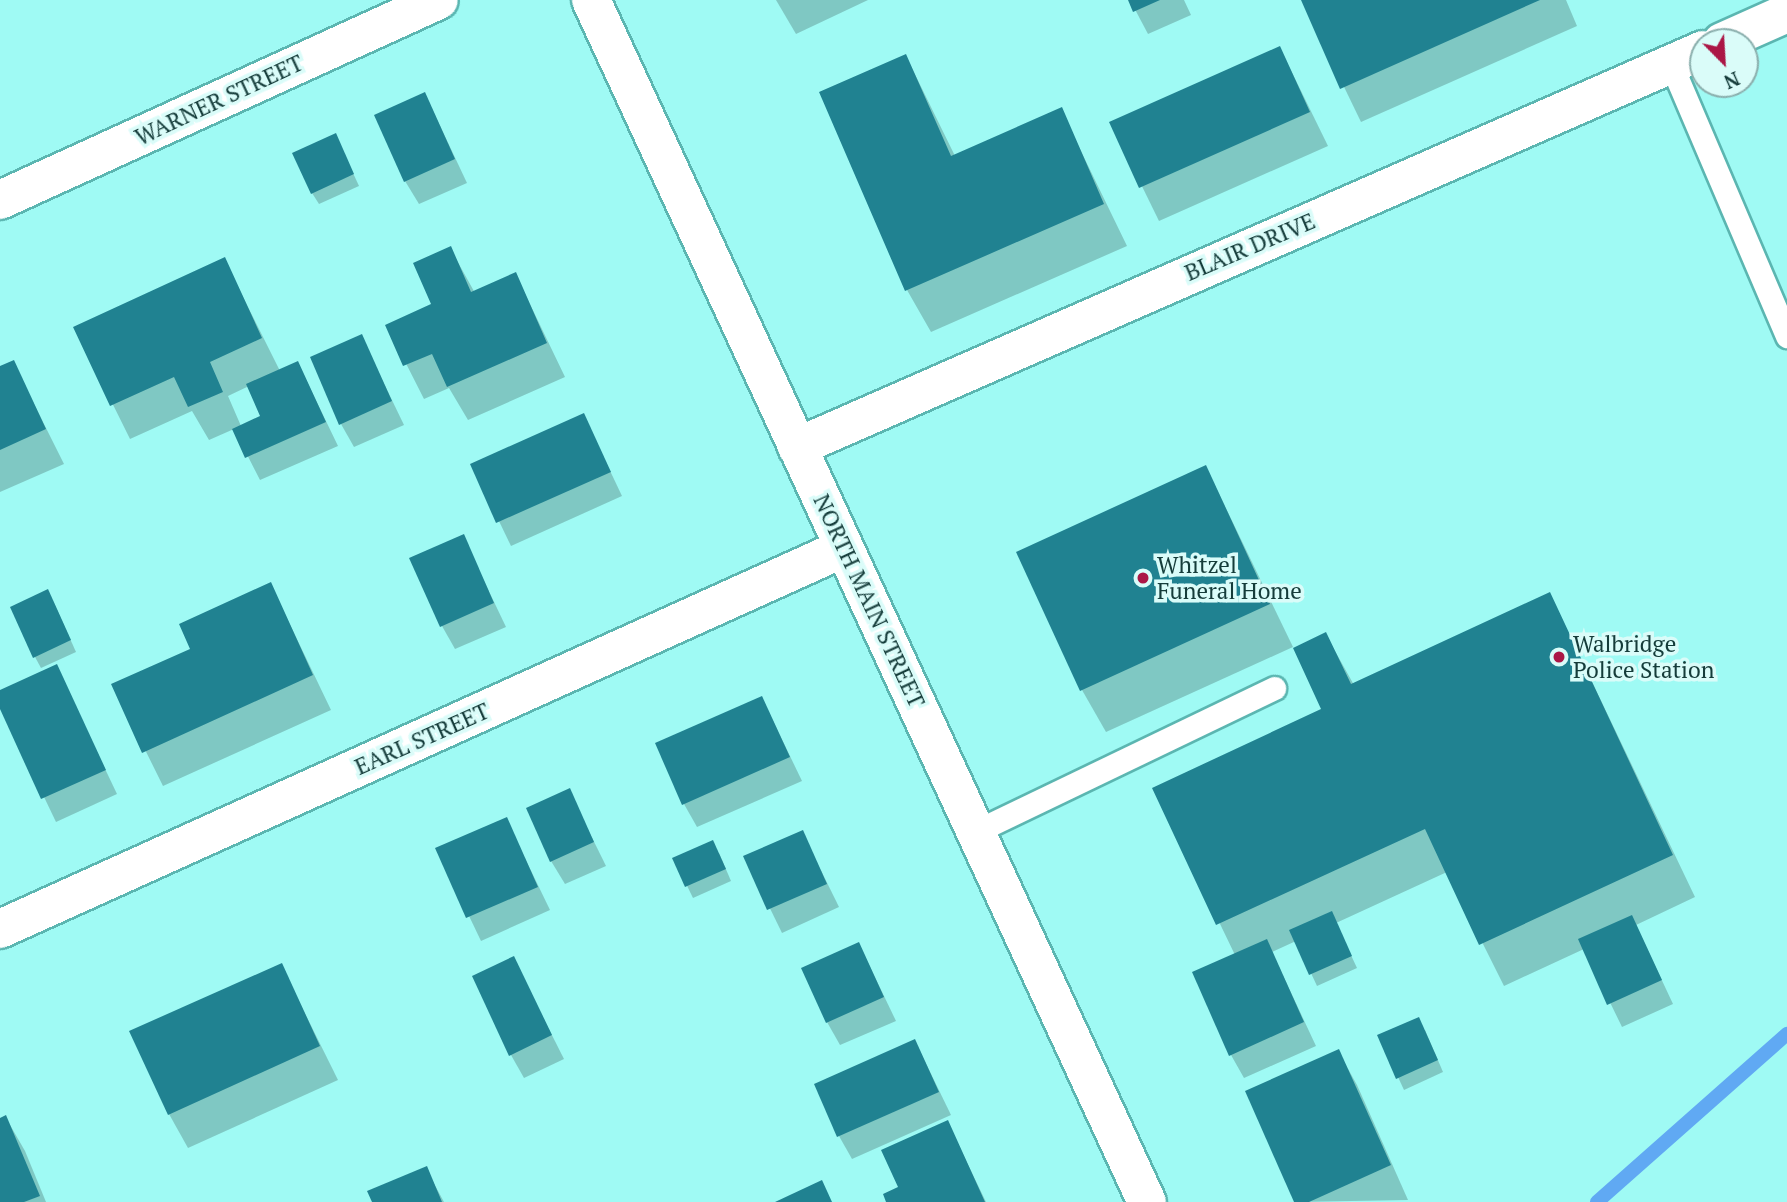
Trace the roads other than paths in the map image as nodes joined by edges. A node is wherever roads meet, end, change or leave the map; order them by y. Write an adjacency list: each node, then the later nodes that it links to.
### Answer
1 (439, 0): 6 (street, WARNER STREET)
2 (591, 0): 8 (street, NORTH MAIN STREET)
3 (1787, 13): 4 (street)
4 (1753, 28)
5 (1687, 57): 7 (lane); 8 (street, BLAIR DRIVE)
6 (0, 200)
7 (1787, 336)
8 (797, 447): 9 (street, NORTH MAIN STREET)
9 (844, 548): 11 (street, NORTH MAIN STREET); 12 (street, EARL STREET)
10 (1274, 688): 11 (lane)
11 (975, 832): 13 (street, NORTH MAIN STREET)
12 (0, 929)
13 (1147, 1202)

